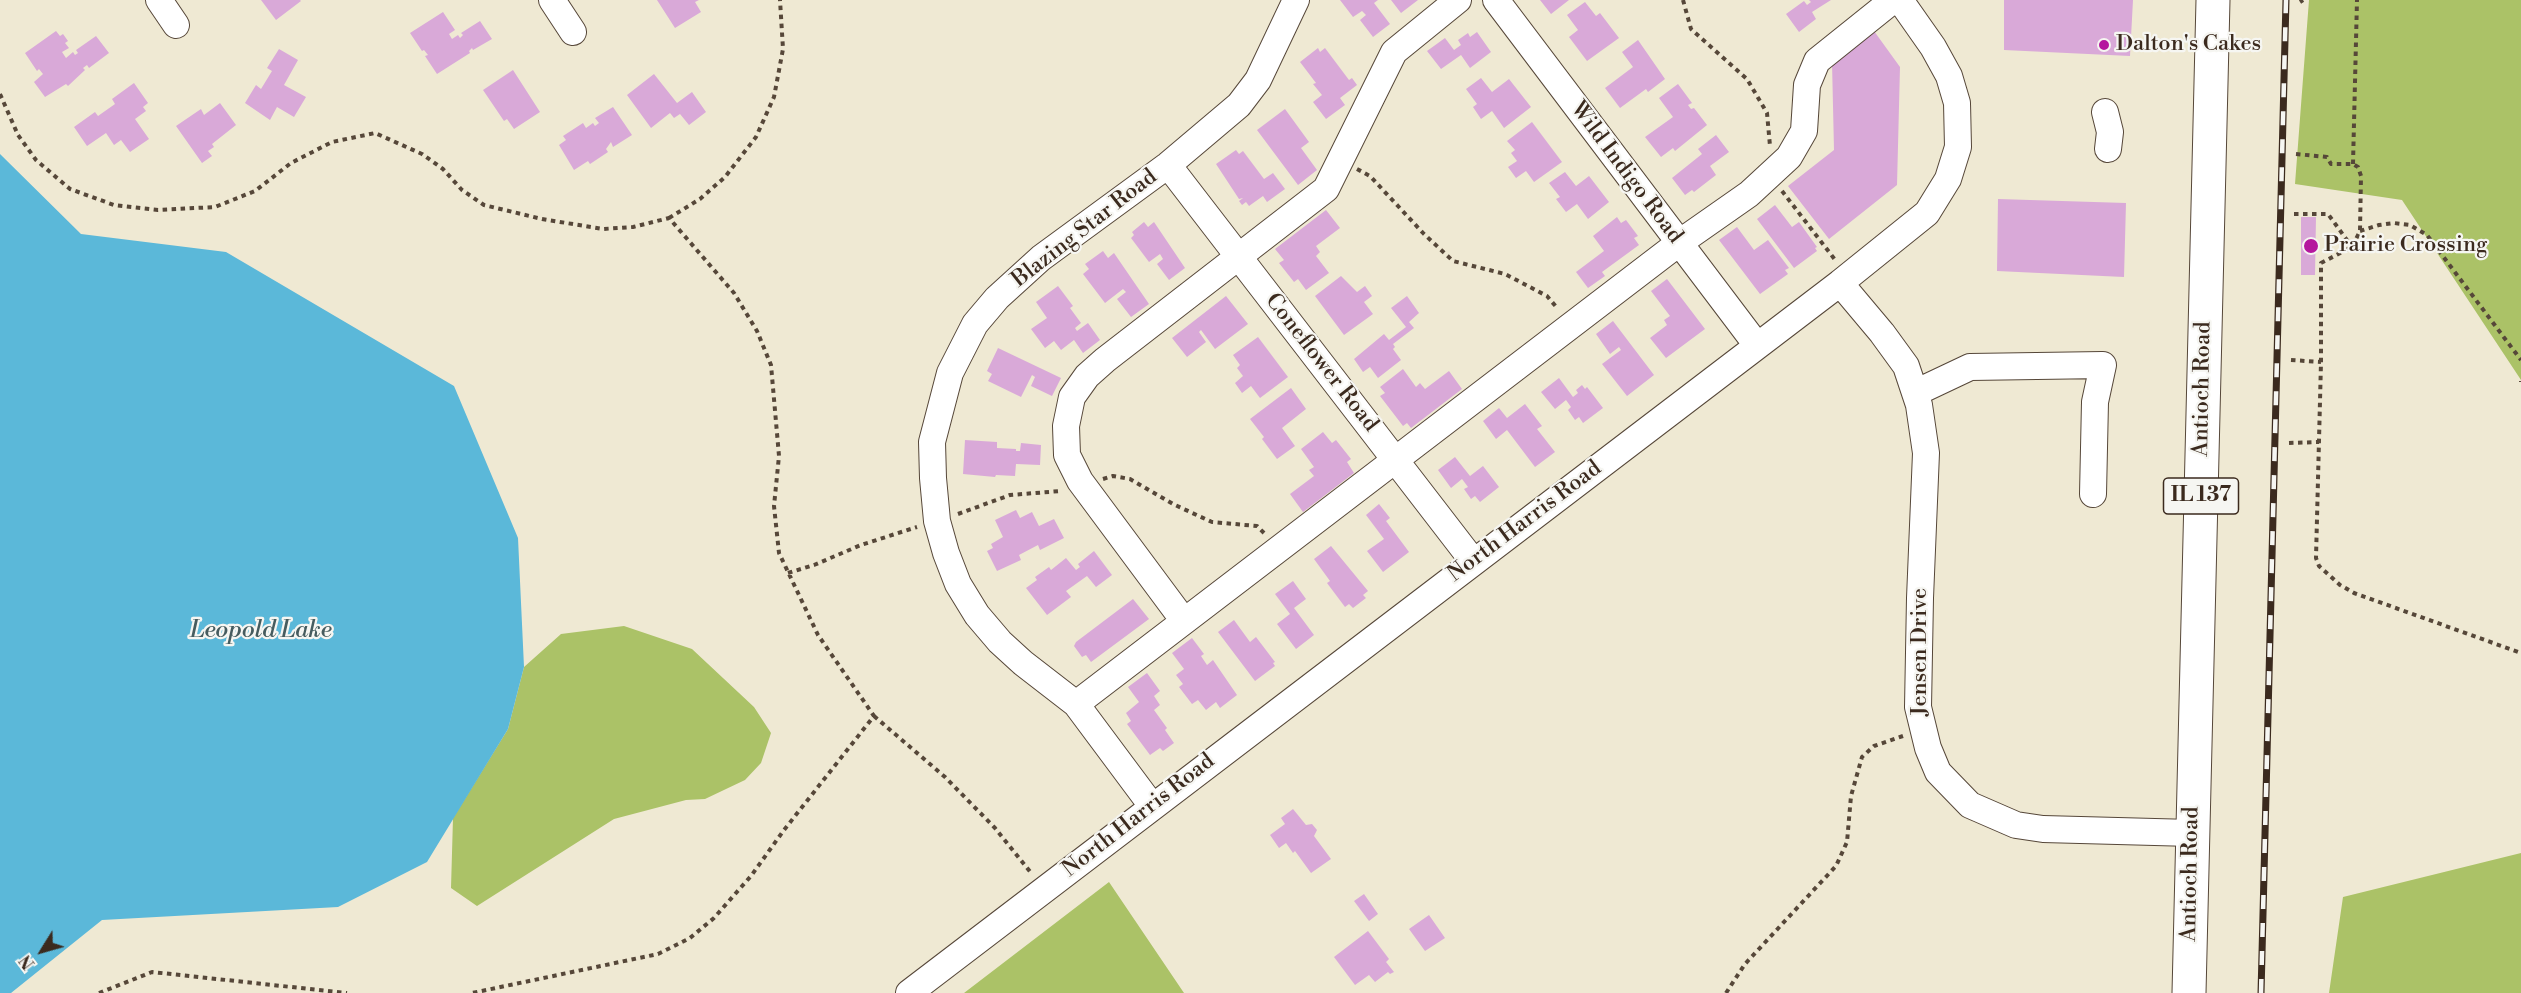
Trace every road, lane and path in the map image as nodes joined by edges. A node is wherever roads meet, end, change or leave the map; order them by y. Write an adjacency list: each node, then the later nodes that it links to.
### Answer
1 (159, 0): 12 (street)
2 (552, 0): 13 (street)
3 (780, 0): 23 (path)
4 (1296, 0): 20 (street, Blazing Star Road)
5 (1458, 0): 18 (street)
6 (1496, 0): 25 (street, Wild Indigo Road)
7 (1683, 0): 21 (path)
8 (1893, 0): 21 (street)
9 (1900, 0): 28 (street, North Harris Road)
10 (2213, 0): 50 (main road, Antioch Road / IL 137)
11 (2357, 0): 19 (path)
12 (177, 25)
13 (573, 32)
14 (0, 94): 23 (path)
15 (2105, 112): 16 (street)
16 (2108, 149)
17 (2296, 154): 19 (path)
18 (1341, 160): 27 (street); 29 (path)
19 (2353, 164): 24 (path)
20 (1168, 165): 27 (street, Coneflower Road); 40 (street, Blazing Star Road)
21 (1769, 176): 25 (street); 28 (path)
22 (2294, 214): 26 (path)
23 (669, 218): 43 (path)
24 (2360, 231): 26 (path); 32 (path)
25 (1679, 243): 29 (street); 30 (street, Wild Indigo Road)
26 (2352, 248): 33 (path)
27 (1239, 258): 37 (street, Coneflower Road); 38 (street)
28 (1844, 279): 30 (street, North Harris Road); 34 (street, Jensen Drive)
29 (1572, 325): 37 (street)
30 (1756, 345): 42 (street, North Harris Road)
31 (2291, 360): 33 (path)
32 (2521, 360)
33 (2321, 362): 35 (path)
34 (1915, 393): 39 (street); 48 (street, Jensen Drive)
35 (2319, 442): 36 (path); 45 (path)
36 (2289, 443)
37 (1396, 460): 41 (street); 42 (street, Coneflower Road)
38 (1084, 486): 40 (path); 41 (path); 44 (street)
39 (2093, 494)
40 (937, 521): 43 (path); 46 (street, Blazing Star Road)
41 (1279, 549): 44 (street)
42 (1473, 561): 49 (street, North Harris Road)
43 (788, 573): 47 (path)
44 (1184, 621): 46 (street)
45 (2521, 653)
46 (1076, 704): 49 (street, Blazing Star Road)
47 (874, 716): 51 (path); 54 (path)
48 (1922, 730): 50 (street, Jensen Drive); 56 (path)
49 (1152, 806): 51 (street, North Harris Road)
50 (2192, 833): 57 (main road, Antioch Road / IL 137)
51 (1044, 890): 55 (street, North Harris Road)
52 (99, 993): 53 (path)
53 (346, 993)
54 (472, 993)
55 (909, 993)
56 (1726, 993)
57 (2189, 993)

